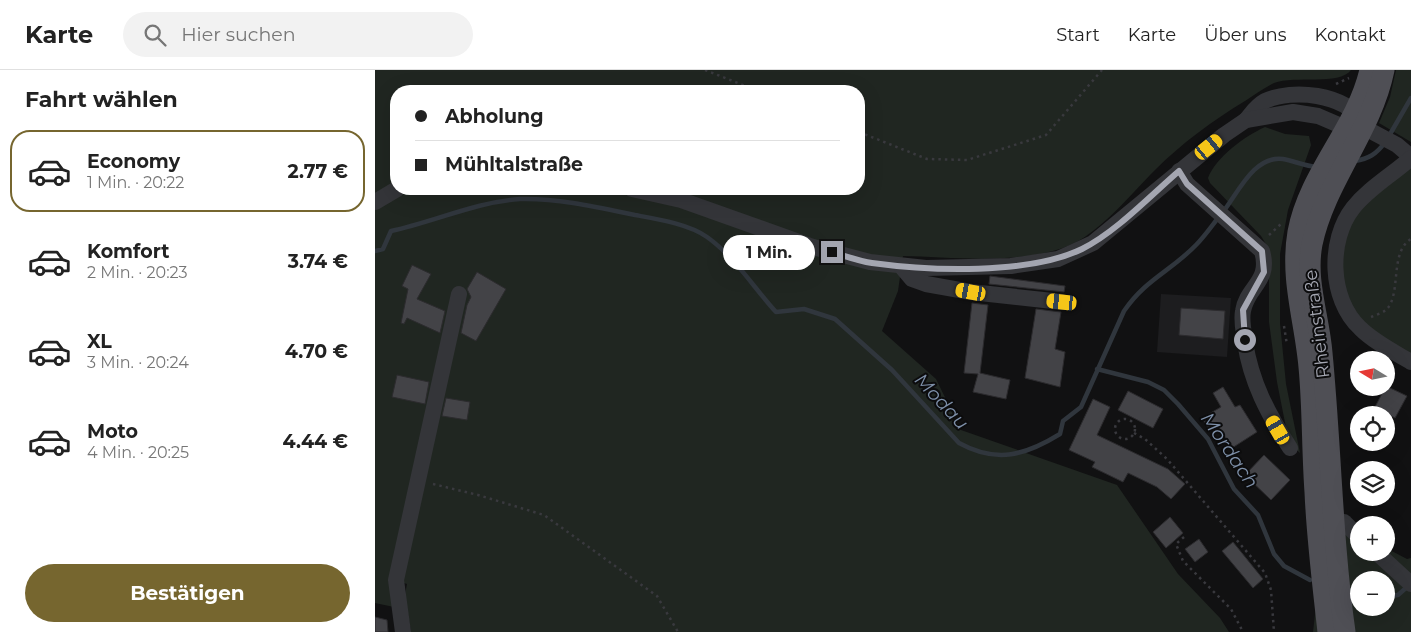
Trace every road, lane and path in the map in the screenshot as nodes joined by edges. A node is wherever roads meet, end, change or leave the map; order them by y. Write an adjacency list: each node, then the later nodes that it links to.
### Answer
1 (705, 70): 5 (path)
2 (1102, 70): 7 (path)
3 (1370, 70): 6 (main road)
4 (1384, 70): 6 (main road)
5 (743, 85)
6 (1359, 129): 8 (street); 9 (street); 24 (main road, Rheinstraße); 24 (main road, Rheinstraße)
7 (865, 134)
8 (1411, 157): 19 (street)
9 (1183, 177): 15 (street); 16 (street)
10 (390, 193): 12 (street)
11 (659, 195): 16 (street)
12 (375, 202)
13 (1286, 219): 15 (path)
14 (1411, 239): 19 (path)
15 (1259, 249): 22 (street)
16 (901, 266): 18 (street)
17 (459, 294): 23 (street)
18 (1062, 302)
19 (1355, 323): 20 (street)
20 (1411, 362)
21 (1133, 433): 21 (path); 32 (path)
22 (1290, 448)
23 (417, 492): 29 (street); 30 (path)
24 (1332, 526): 25 (street); 33 (main road); 34 (main road)
25 (1350, 533)
26 (1184, 536): 31 (path)
27 (1386, 561): 28 (street)
28 (1411, 584)
29 (403, 632)
30 (678, 632)
31 (1243, 632)
32 (1274, 632)
33 (1328, 632)
34 (1345, 632)

